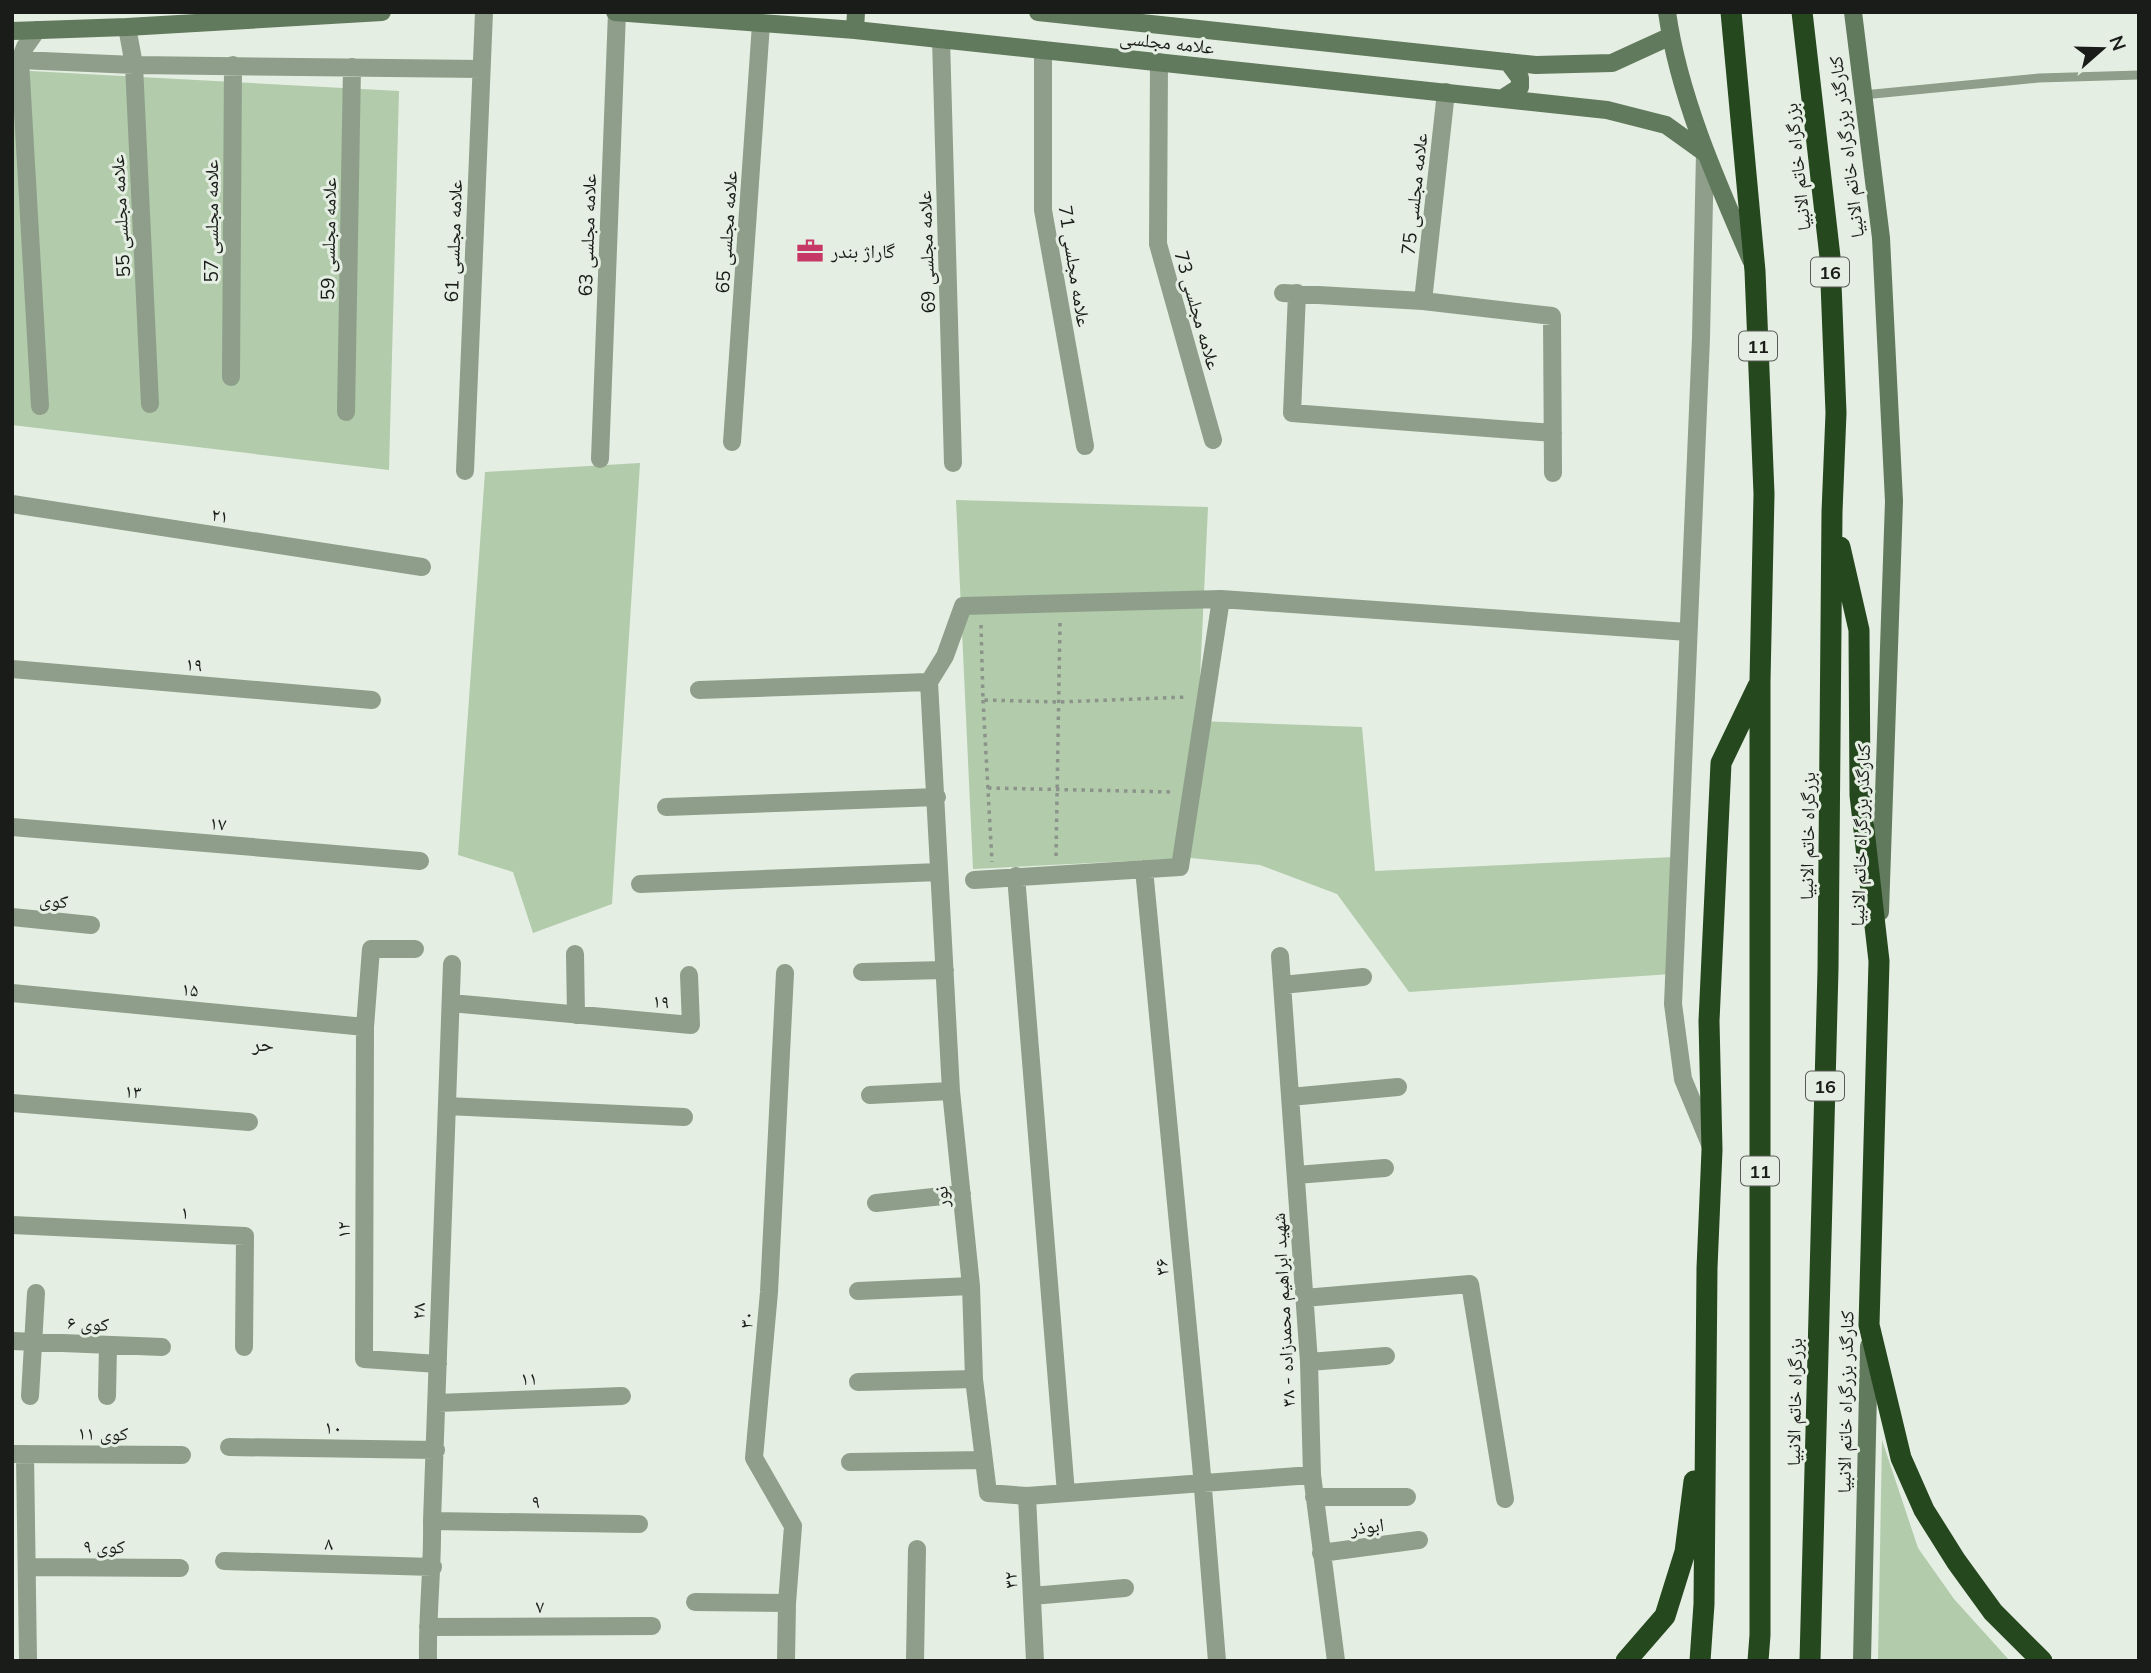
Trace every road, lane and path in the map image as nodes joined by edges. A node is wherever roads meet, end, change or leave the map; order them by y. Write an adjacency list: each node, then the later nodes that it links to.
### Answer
1 (382, 12): 11 (main road)
2 (484, 12): 23 (street, علامه مجلسی 61)
3 (616, 12): 10 (main road, علامه مجلسی); 39 (street, علامه مجلسی 63)
4 (1038, 12): 19 (main road, علامه مجلسی)
5 (1667, 12): 14 (main road)
6 (1731, 12): 29 (highway, بزرگراه خاتم الانبیا / 11)
7 (1853, 12): 26 (main road, کنارگذر بزرگراه خاتم الانبیا)
8 (1804, 19): 44 (highway, بزرگراه خاتم الانبیا / 16)
9 (856, 21): 10 (main road, علامه مجلسی); 15 (main road, علامه مجلسی)
10 (761, 24): 37 (street, علامه مجلسی 65)
11 (127, 27): 12 (main road); 20 (street, علامه مجلسی 55)
12 (37, 30): 13 (main road); 17 (street)
13 (12, 31)
14 (1671, 36): 19 (main road, علامه مجلسی); 28 (main road)
15 (941, 39): 16 (main road, علامه مجلسی); 40 (street, علامه مجلسی 69)
16 (1044, 50): 18 (main road, علامه مجلسی); 38 (street, علامه مجلسی 71)
17 (20, 61): 20 (street); 33 (street)
18 (1159, 62): 25 (main road, علامه مجلسی); 36 (street, علامه مجلسی 73)
19 (1508, 62): 27 (main road)
20 (134, 65): 21 (street); 32 (street, علامه مجلسی 55)
21 (233, 65): 22 (street); 31 (street, علامه مجلسی 57)
22 (352, 67): 23 (street); 34 (street, علامه مجلسی 59)
23 (481, 69): 41 (street, علامه مجلسی 61)
24 (2139, 75): 26 (lane)
25 (1446, 92): 27 (main road, علامه مجلسی); 30 (street, علامه مجلسی 75)
26 (1863, 95): 77 (main road, کنارگذر بزرگراه خاتم الانبیا)
27 (1503, 98): 28 (main road, علامه مجلسی)
28 (1705, 153): 29 (main road); 49 (street)
29 (1755, 271): 51 (highway, بزرگراه خاتم الانبیا / 11)
30 (1423, 301): 35 (street); 35 (street)
31 (231, 377)
32 (150, 404)
33 (40, 406)
34 (346, 412)
35 (1553, 433): 42 (street)
36 (1213, 440)
37 (732, 442)
38 (1085, 446)
39 (600, 459)
40 (953, 463)
41 (465, 471)
42 (1553, 474)
43 (12, 504): 45 (street, ۲۱)
44 (1832, 512): 77 (highway, 16); 161 (highway, بزرگراه خاتم الانبیا / 16)
45 (422, 567)
46 (1221, 599): 47 (street); 49 (street); 54 (street)
47 (1061, 603): 48 (street); 57 (path)
48 (981, 604): 52 (street); 56 (path)
49 (1688, 632): 97 (street)
50 (12, 669): 55 (street, ۱۹)
51 (1760, 681): 97 (highway); 160 (highway, بزرگراه خاتم الانبیا / 11)
52 (929, 682): 53 (street); 61 (street, نور)
53 (699, 690)
54 (1206, 696): 57 (path); 60 (street)
55 (372, 700)
56 (983, 700): 57 (path); 58 (path)
57 (1059, 702): 59 (path)
58 (988, 788): 59 (path); 69 (path)
59 (1057, 789): 60 (path); 67 (path)
60 (1191, 793): 65 (street)
61 (937, 797): 62 (street); 66 (street, نور)
62 (666, 807)
63 (12, 827): 64 (street, ۱۷)
64 (420, 861)
65 (1144, 869): 67 (street); 130 (street, ۳۶)
66 (939, 872): 71 (street); 79 (street, نور)
67 (1055, 874): 68 (street)
68 (1016, 876): 69 (street); 131 (street)
69 (993, 878): 70 (street)
70 (974, 880)
71 (640, 884)
72 (12, 917): 73 (street, کوی)
73 (91, 925)
74 (415, 949): 88 (street)
75 (575, 954): 87 (street)
76 (1280, 957): 84 (street, شهید ابراهیم محمدزاده - ۳۸)
77 (1879, 961): 107 (highway, کنارگذر بزرگراه خاتم الانبیا / 16)
78 (452, 964): 86 (street, ۲۸)
79 (945, 970): 80 (street); 90 (street, نور)
80 (862, 972)
81 (785, 973): 148 (street, ۳۰)
82 (689, 975): 87 (street, ۱۹)
83 (1363, 977): 84 (street)
84 (1282, 985): 92 (street, شهید ابراهیم محمدزاده - ۳۸)
85 (12, 993): 88 (street, ۱۵)
86 (451, 1003): 87 (street, ۱۹); 94 (street, ۲۸)
87 (576, 1015)
88 (365, 1027): 115 (street, ۱۲)
89 (1398, 1087): 92 (street)
90 (951, 1091): 91 (street); 100 (street, نور)
91 (870, 1095)
92 (1290, 1097): 99 (street, شهید ابراهیم محمدزاده - ۳۸)
93 (12, 1103): 96 (street, ۱۳)
94 (447, 1106): 95 (street); 115 (street, ۲۸)
95 (684, 1117)
96 (249, 1122)
97 (1712, 1150): 122 (highway)
98 (1385, 1168): 99 (street)
99 (1296, 1175): 106 (street, شهید ابراهیم محمدزاده - ۳۸)
100 (962, 1194): 101 (street); 103 (street, نور)
101 (876, 1203)
102 (12, 1225): 112 (street, ۱)
103 (971, 1286): 104 (street); 116 (street, نور)
104 (858, 1291)
105 (36, 1293): 109 (street)
106 (1304, 1298): 114 (street, شهید ابراهیم محمدزاده - ۳۸); 135 (street)
107 (1870, 1325): 162 (main road, کنارگذر بزرگراه خاتم الانبیا); 163 (highway)
108 (12, 1341): 109 (street, کوی ۶)
109 (32, 1341): 110 (street, کوی ۶); 118 (street)
110 (108, 1345): 111 (street, کوی ۶); 119 (street)
111 (162, 1347)
112 (244, 1347)
113 (1386, 1356): 114 (street)
114 (1309, 1362): 129 (street, شهید ابراهیم محمدزاده - ۳۸)
115 (438, 1364): 121 (street, ۲۸)
116 (974, 1379): 117 (street); 127 (street, نور)
117 (858, 1382)
118 (30, 1396)
119 (107, 1396)
120 (622, 1396): 121 (street, ۱۱)
121 (437, 1403): 124 (street, ۲۸)
122 (1707, 1432): 158 (highway); 159 (highway)
123 (229, 1447): 124 (street, ۱۰)
124 (436, 1450): 136 (street, ۲۸)
125 (18, 1454): 126 (street, کوی ۱۱); 142 (street)
126 (182, 1455)
127 (984, 1460): 128 (street); 132 (street, نور)
128 (850, 1462)
129 (1312, 1475): 130 (street, نور); 133 (street, شهید ابراهیم محمدزاده - ۳۸)
130 (1202, 1483): 131 (street, نور); 156 (street, ۳۶)
131 (1066, 1493): 132 (street, نور)
132 (1027, 1496): 146 (street, ۳۲)
133 (1314, 1497): 134 (street); 140 (street, شهید ابراهیم محمدزاده - ۳۸)
134 (1407, 1497)
135 (1505, 1499)
136 (432, 1521): 137 (street, ۹); 143 (street, ۲۸)
137 (639, 1524)
138 (1419, 1540): 140 (street, ابوذر)
139 (916, 1549): 154 (street)
140 (1321, 1553): 157 (street, شهید ابراهیم محمدزاده - ۳۸)
141 (224, 1561): 143 (street, ۸)
142 (27, 1567): 144 (street, کوی ۹); 151 (street)
143 (433, 1567): 150 (street, ۲۸)
144 (180, 1568)
145 (1125, 1588): 146 (street)
146 (1032, 1597): 155 (street, ۳۲)
147 (695, 1602): 148 (street)
148 (787, 1603): 153 (street, ۳۰)
149 (652, 1626): 150 (street, ۷)
150 (428, 1627): 152 (street, ۲۸)
151 (28, 1661)
152 (428, 1661)
153 (786, 1661)
154 (915, 1661)
155 (1035, 1661)
156 (1217, 1661)
157 (1336, 1661)
158 (1626, 1661)
159 (1700, 1661)
160 (1758, 1661)
161 (1810, 1661)
162 (1862, 1661)
163 (2042, 1661)

